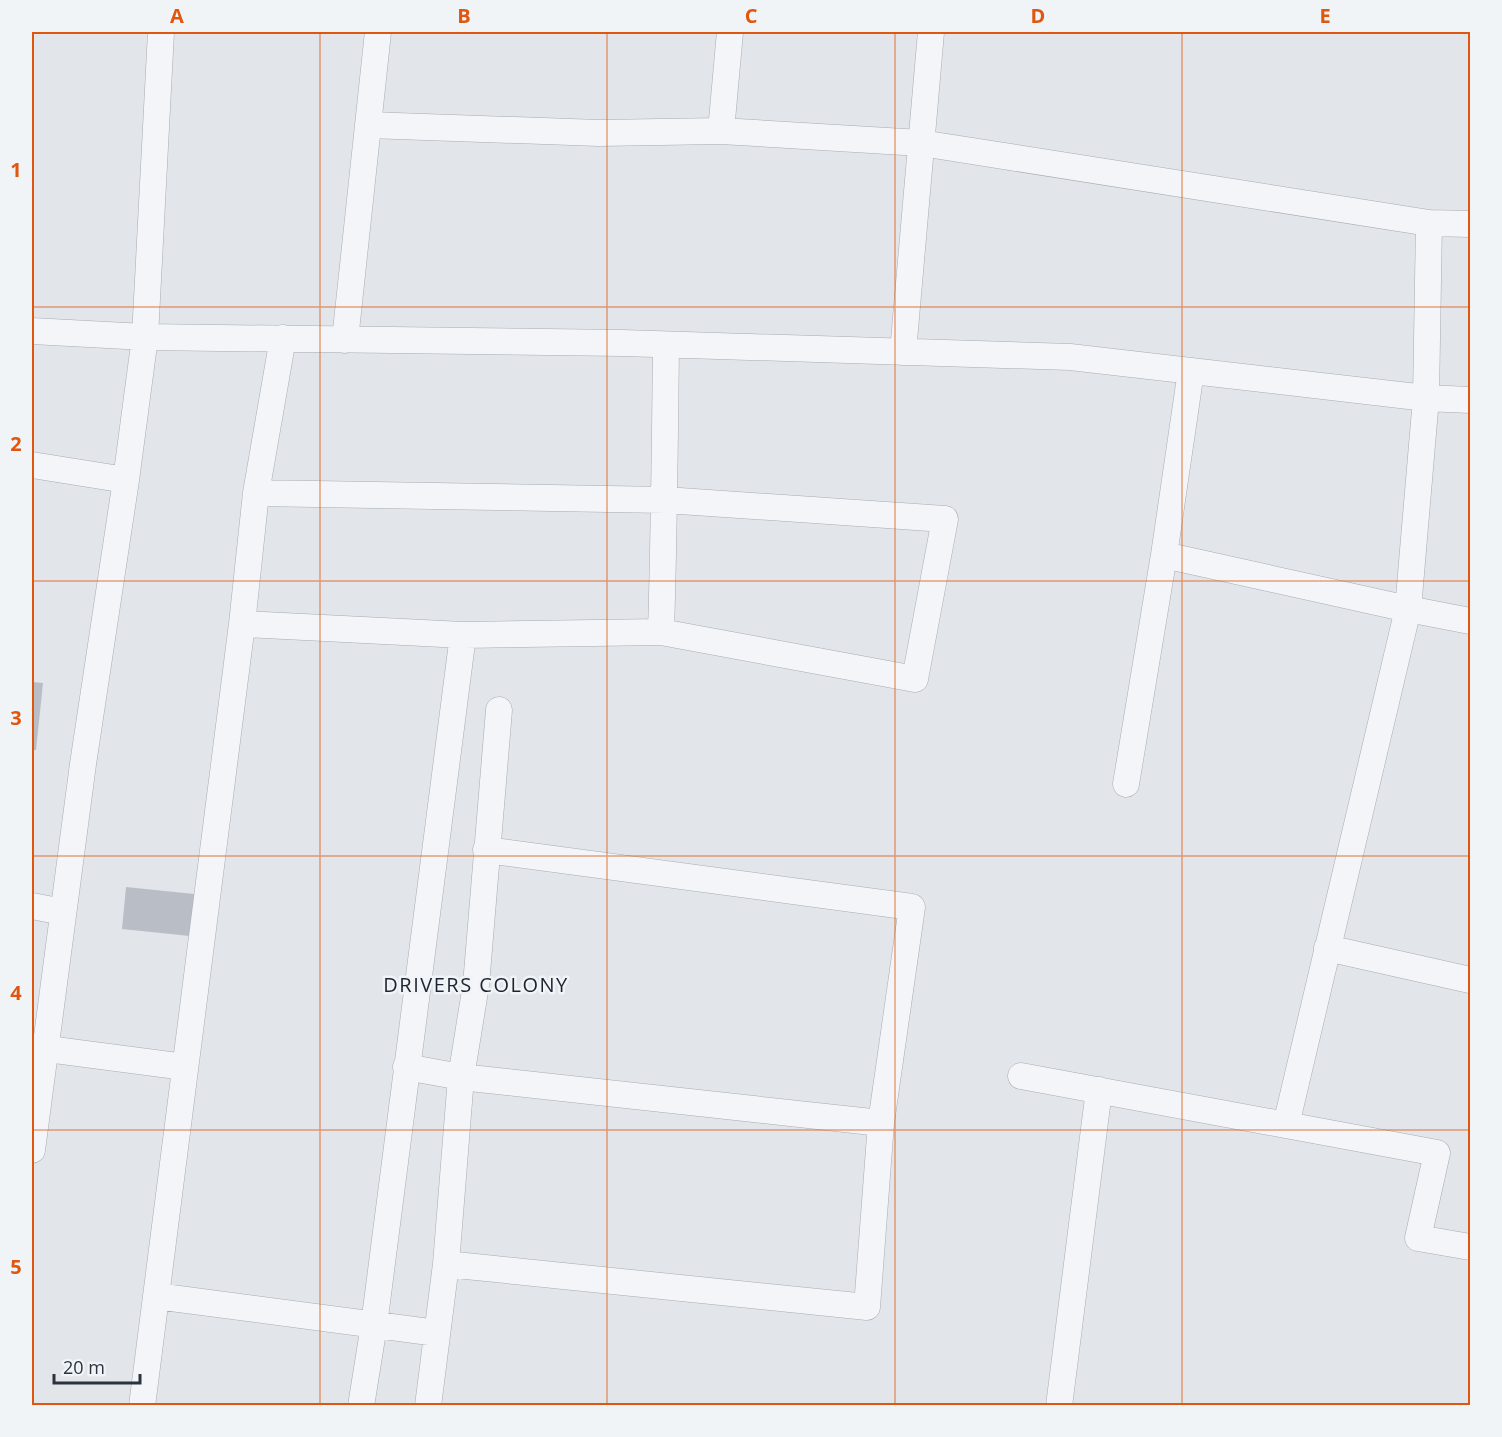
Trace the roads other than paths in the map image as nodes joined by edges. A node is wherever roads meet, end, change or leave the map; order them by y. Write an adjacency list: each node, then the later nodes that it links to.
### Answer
1 (161, 32): 11 (street)
2 (378, 32): 5 (street)
3 (730, 32): 6 (street)
4 (931, 32): 7 (street)
5 (368, 125): 6 (street); 13 (street)
6 (721, 131): 7 (street)
7 (921, 143): 8 (street); 15 (street)
8 (1429, 223): 9 (street); 17 (street)
9 (1470, 224)
10 (32, 331): 11 (street)
11 (145, 337): 12 (street); 20 (street)
12 (283, 338): 13 (street); 21 (street)
13 (345, 340): 14 (street)
14 (666, 345): 15 (street); 22 (street)
15 (903, 352): 16 (street)
16 (1191, 371): 17 (street); 23 (street)
17 (1426, 398): 18 (street); 24 (street)
18 (1470, 400)
19 (32, 465): 20 (street)
20 (126, 480): 33 (street)
21 (256, 493): 22 (street); 26 (street)
22 (665, 500): 27 (street); 27 (street)
23 (1164, 555): 24 (street); 30 (street)
24 (1408, 609): 25 (street); 34 (street)
25 (1470, 621)
26 (242, 624): 28 (street); 37 (street)
27 (660, 632): 28 (street)
28 (463, 635): 38 (street)
29 (499, 710): 31 (street)
30 (1126, 784)
31 (486, 850): 40 (street); 42 (street)
32 (32, 906): 33 (street)
33 (63, 912): 36 (street)
34 (1327, 948): 35 (street); 43 (street)
35 (1470, 980)
36 (38, 1048): 37 (street); 44 (street)
37 (185, 1067): 47 (street)
38 (406, 1067): 40 (street); 48 (street)
39 (1021, 1076): 41 (street)
40 (461, 1077): 42 (street); 46 (street)
41 (1099, 1090): 43 (street); 53 (street)
42 (881, 1123): 46 (street)
43 (1286, 1125): 45 (street)
44 (32, 1150)
45 (1470, 1247)
46 (446, 1264): 49 (street)
47 (156, 1296): 48 (street); 50 (street)
48 (374, 1325): 49 (street); 51 (street)
49 (437, 1333): 52 (street)
50 (142, 1406)
51 (361, 1406)
52 (428, 1406)
53 (1059, 1406)

